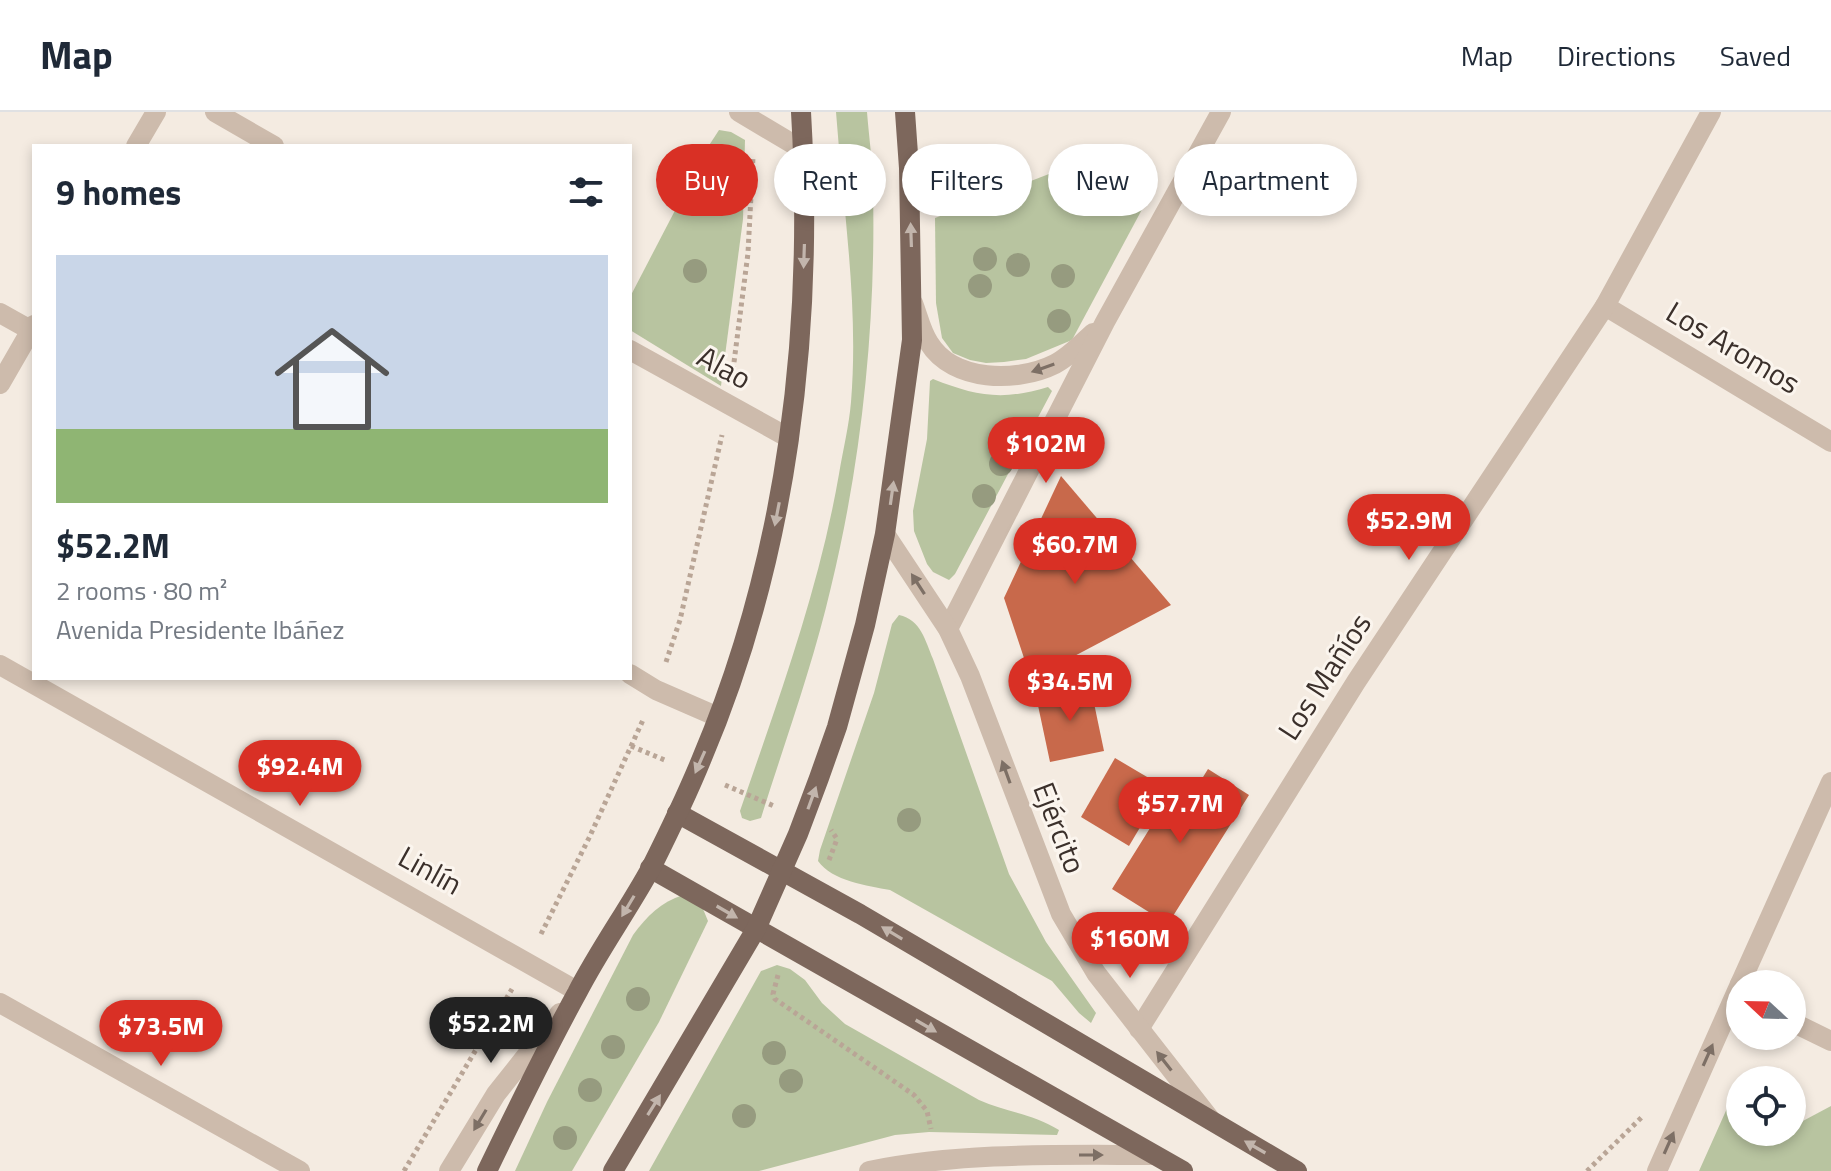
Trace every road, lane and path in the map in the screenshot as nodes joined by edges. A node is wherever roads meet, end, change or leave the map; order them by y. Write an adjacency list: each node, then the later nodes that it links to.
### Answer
1 (156, 112): 8 (street)
2 (215, 112): 9 (street)
3 (801, 112): 11 (main road)
4 (905, 112): 13 (main road, one-way to 4)
5 (1221, 112): 16 (street)
6 (1711, 112): 14 (street, Los Mañíos)
7 (746, 115): 10 (street); 21 (path)
8 (137, 144)
9 (271, 144)
10 (793, 144)
11 (803, 144)
12 (803, 216): 22 (main road, one-way to 22)
13 (913, 303): 16 (street, one-way to 13); 24 (main road, one-way to 13)
14 (1605, 306): 23 (street, Los Aromos); 40 (street, Los Mañíos)
15 (0, 313): 17 (street)
16 (1105, 322): 25 (street)
17 (32, 329)
18 (32, 331): 20 (street)
19 (632, 351): 21 (street, Alao)
20 (0, 384)
21 (728, 405): 22 (street, Alao); 28 (path)
22 (789, 438): 29 (main road, one-way to 29)
23 (1831, 442)
24 (885, 534): 25 (street, Ejército, one-way to 24); 33 (main road, one-way to 24)
25 (948, 629): 40 (street, Ejército, one-way to 25)
26 (0, 665): 35 (street, Linlín)
27 (632, 675): 28 (street)
28 (656, 690): 29 (street); 35 (path)
29 (718, 717): 31 (main road, one-way to 31)
30 (1831, 782): 36 (street)
31 (677, 813): 32 (main road); 33 (main road, Ejército)
32 (650, 868): 34 (main road, one-way to 34); 37 (main road, one-way to 37)
33 (783, 871): 34 (main road); 44 (main road, Ejército, one-way to 33)
34 (756, 929): 45 (main road, one-way to 45); 50 (main road, one-way to 34)
35 (528, 961): 37 (street, Linlín); 47 (path)
36 (1748, 970)
37 (577, 991): 48 (street, one-way to 48); 49 (main road)
38 (0, 1003): 46 (street)
39 (1726, 1019): 55 (street, one-way to 39)
40 (1139, 1029): 44 (street, Ejército, one-way to 40)
41 (1806, 1029): 42 (street)
42 (1831, 1041)
43 (1650, 1109): 54 (path)
44 (1213, 1123): 53 (main road, Ejército, one-way to 44)
45 (1153, 1155): 51 (street, one-way to 45); 52 (main road)
46 (300, 1171)
47 (404, 1171)
48 (449, 1171)
49 (487, 1171)
50 (613, 1171)
51 (869, 1171)
52 (1183, 1171)
53 (1297, 1171)
54 (1587, 1171)
55 (1657, 1171)

